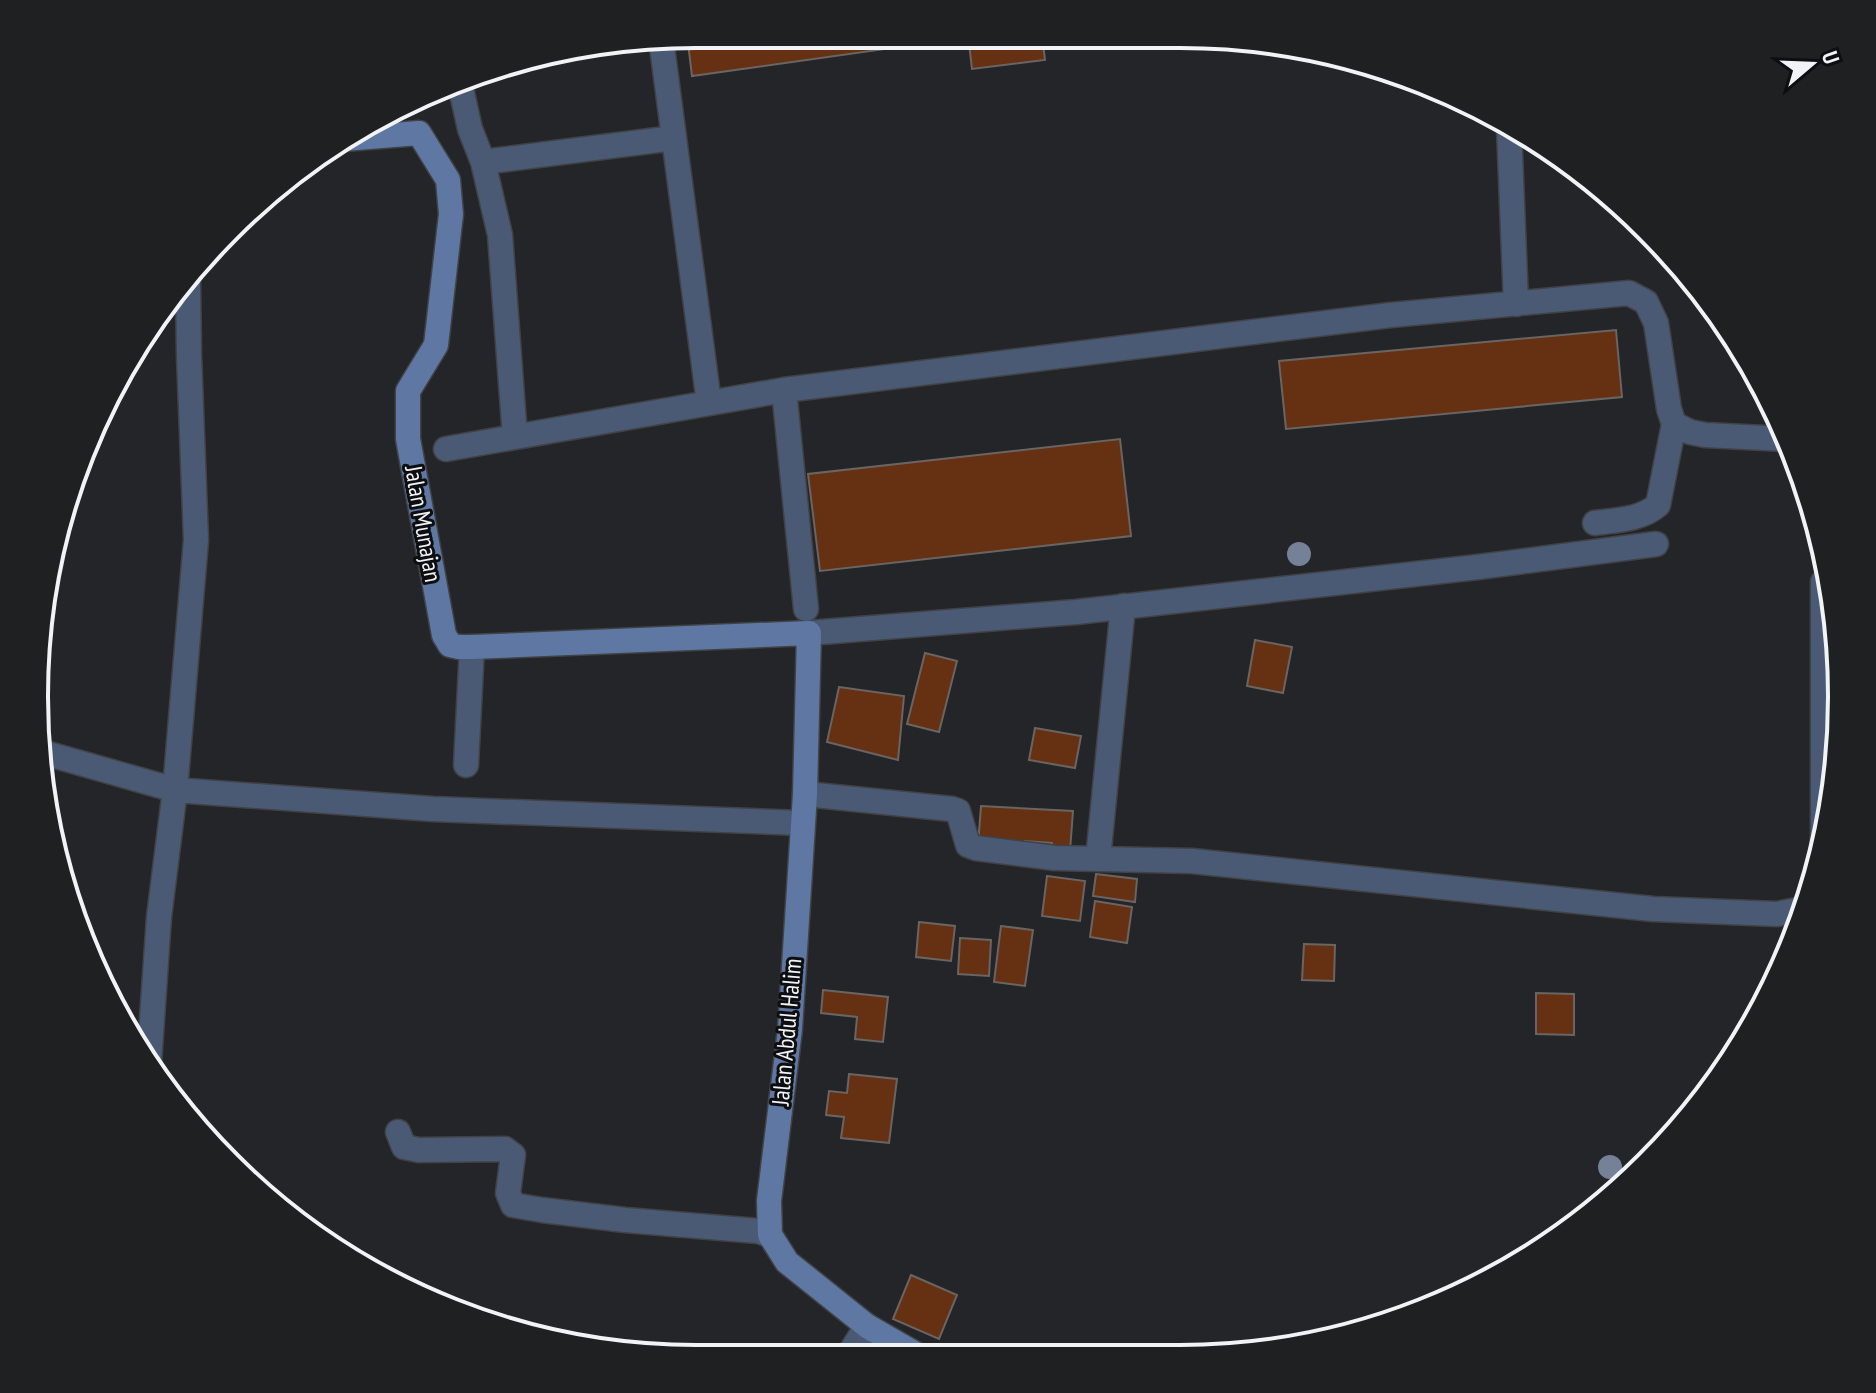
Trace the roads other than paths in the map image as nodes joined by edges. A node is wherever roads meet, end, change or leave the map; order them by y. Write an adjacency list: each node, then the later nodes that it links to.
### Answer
1 (662, 49): 4 (street)
2 (462, 92): 6 (street)
3 (369, 137): 21 (street, Jalan Munajan)
4 (674, 138): 6 (street); 10 (street)
5 (1509, 138): 8 (street)
6 (483, 162): 12 (street)
7 (188, 294): 25 (street)
8 (1516, 304): 9 (street); 11 (street)
9 (784, 390): 10 (street); 18 (street)
10 (709, 403): 12 (street)
11 (1674, 424): 13 (street); 15 (street)
12 (515, 437): 14 (street)
13 (1774, 438)
14 (446, 449)
15 (1595, 523)
16 (1656, 544): 17 (street)
17 (1123, 606): 20 (street); 28 (street)
18 (806, 609)
19 (1823, 620): 24 (street)
20 (809, 633): 21 (street); 26 (street, Jalan Abdul Halim)
21 (472, 647): 23 (street)
22 (51, 755): 25 (street)
23 (466, 765)
24 (1823, 773)
25 (175, 790): 27 (street); 30 (street)
26 (805, 794): 27 (street, Jalan Abdul Halim); 28 (street)
27 (802, 823): 32 (street, Jalan Abdul Halim)
28 (1098, 859): 29 (street)
29 (1792, 911)
30 (150, 1046)
31 (398, 1132): 32 (street)
32 (770, 1235): 33 (street)
33 (867, 1326): 34 (street); 35 (street)
34 (855, 1345)
35 (900, 1345)

